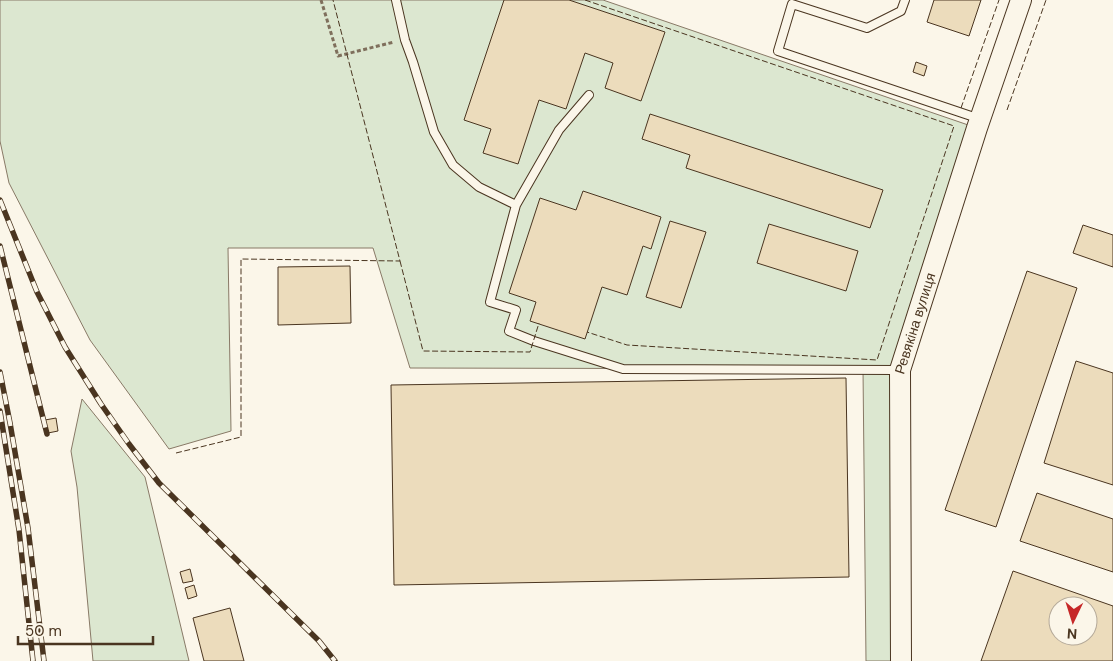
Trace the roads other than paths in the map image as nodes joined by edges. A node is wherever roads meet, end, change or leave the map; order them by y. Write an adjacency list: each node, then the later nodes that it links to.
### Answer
1 (396, 0): 6 (lane)
2 (905, 0): 5 (lane)
3 (1021, 0): 5 (street, Ревякіна вулиця)
4 (590, 95): 6 (lane)
5 (980, 119): 7 (street, Ревякіна вулиця)
6 (516, 205): 7 (lane)
7 (900, 370): 8 (street, Ревякіна вулиця)
8 (901, 661)

